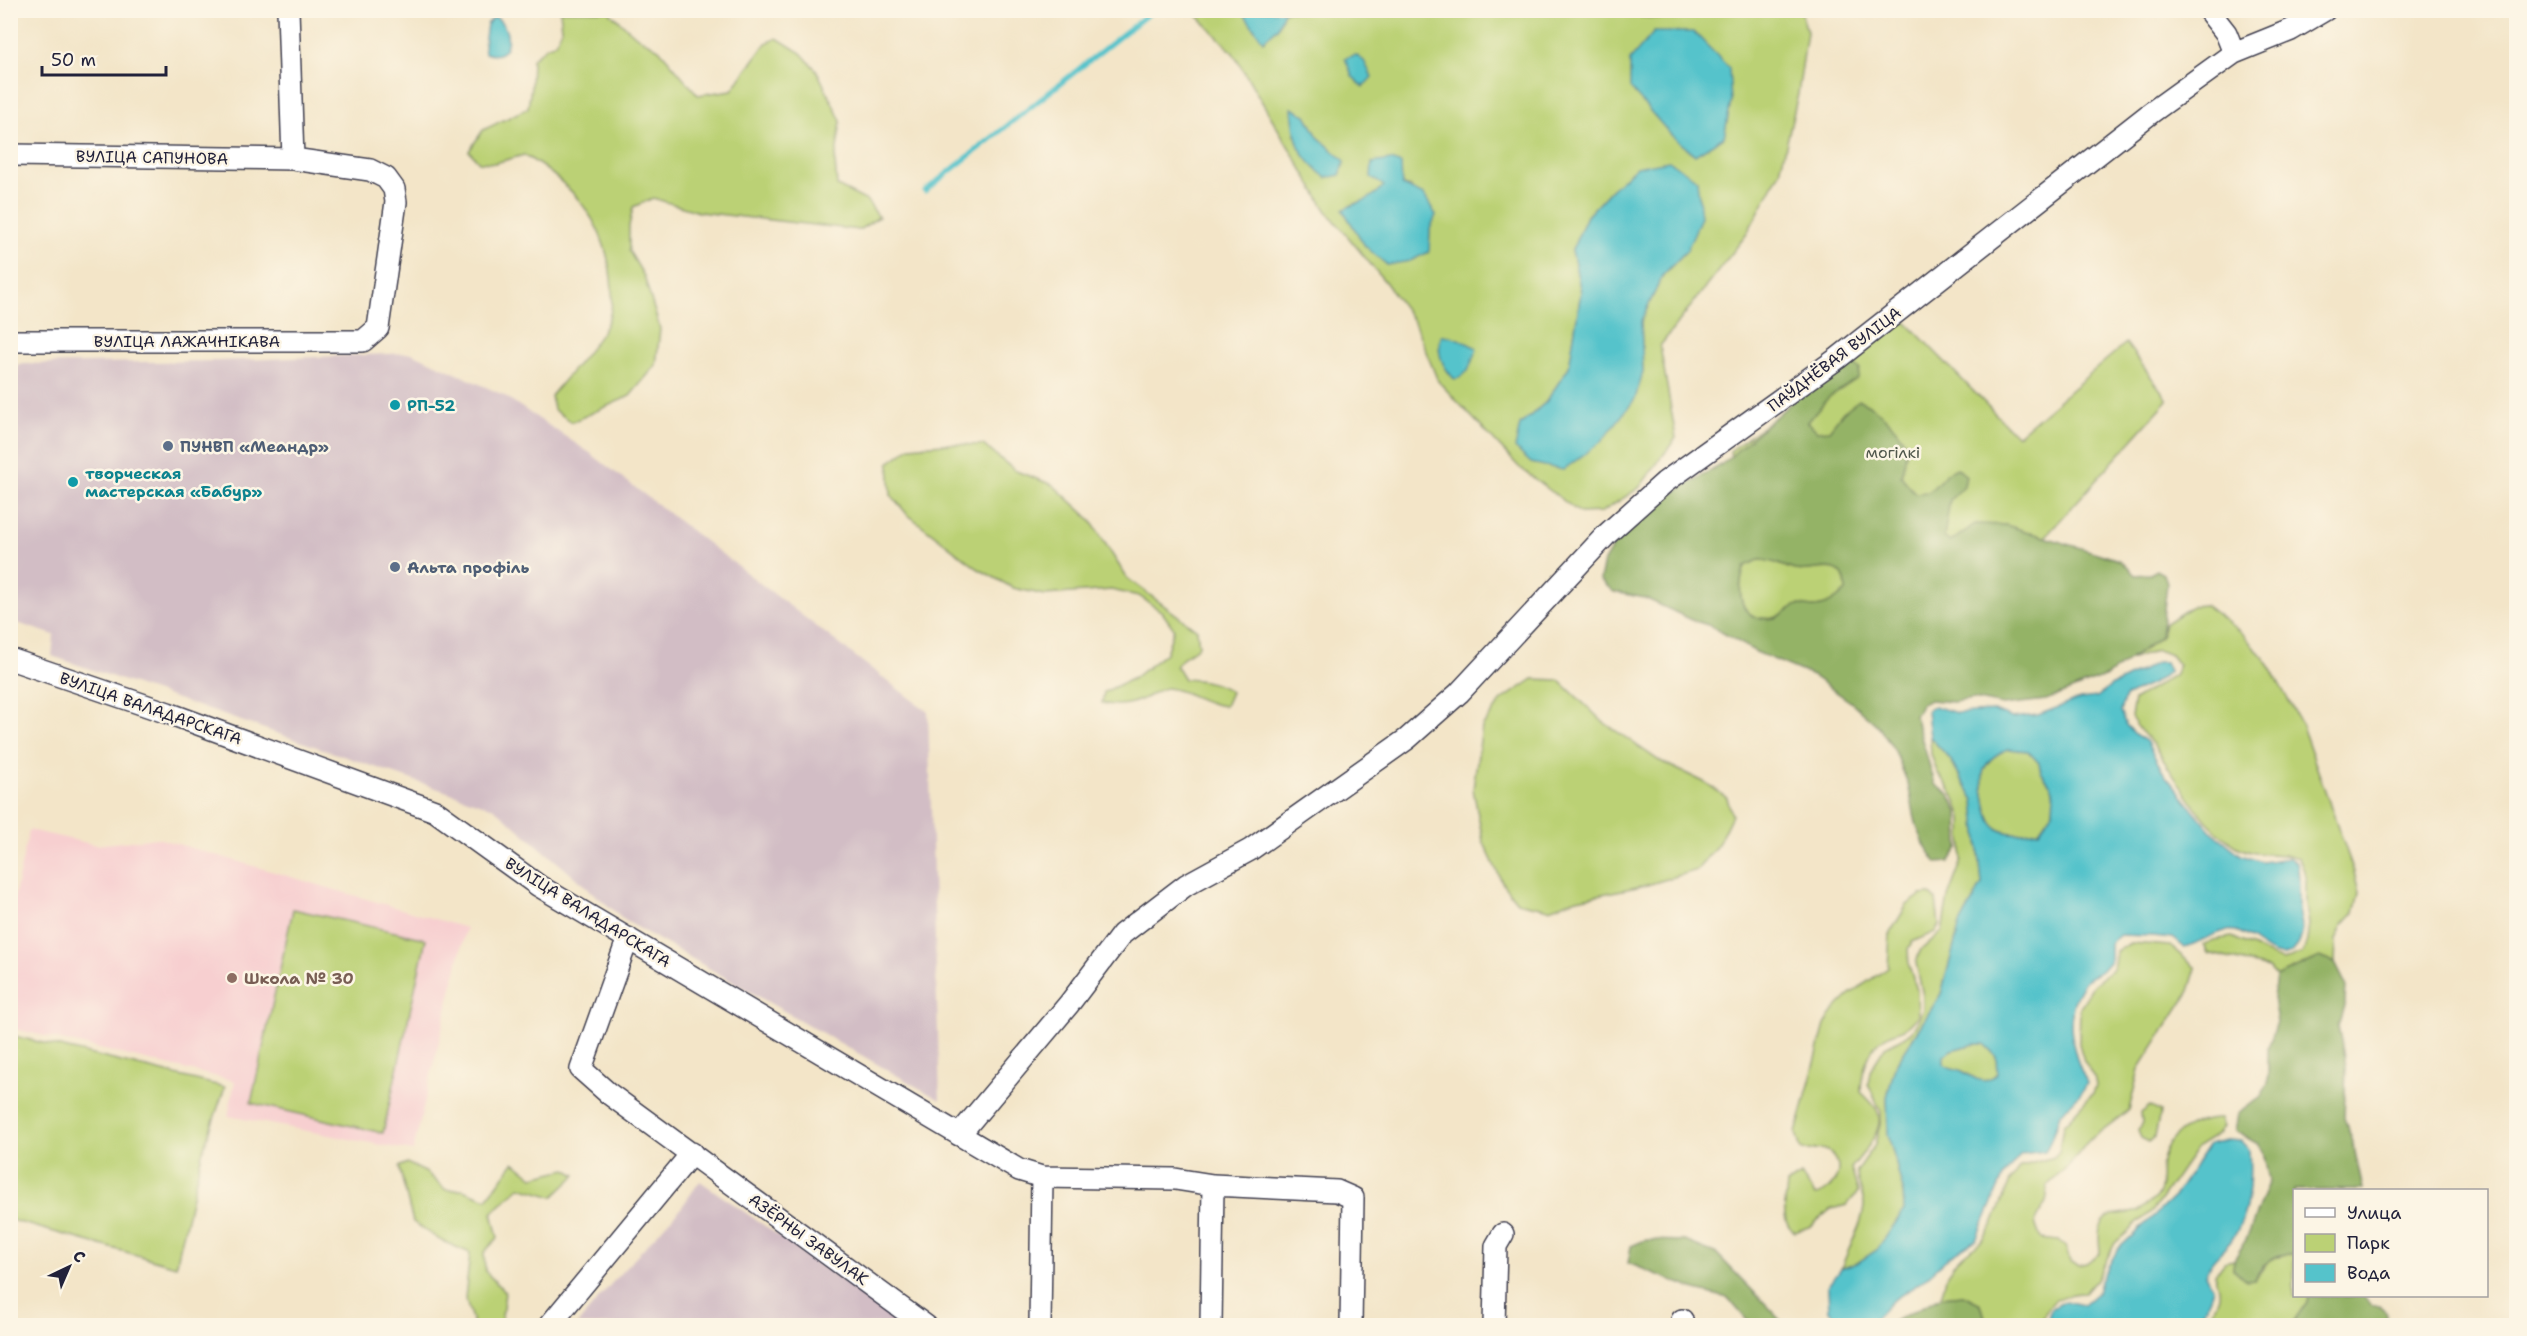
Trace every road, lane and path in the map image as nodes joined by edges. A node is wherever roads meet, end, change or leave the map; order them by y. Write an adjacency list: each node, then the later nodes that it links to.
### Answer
1 (288, 10): 6 (street)
2 (2208, 10): 4 (street)
3 (2325, 10): 4 (street, ПАЎДНЁВАЯ ВУЛІЦА)
4 (2234, 53): 11 (street, ПАЎДНЁВАЯ ВУЛІЦА)
5 (10, 155): 6 (street, ВУЛІЦА САПУНОВА)
6 (293, 159): 8 (street, ВУЛІЦА САПУНОВА)
7 (10, 340): 8 (street, ВУЛІЦА ЛАЖАЧНІКАВА)
8 (363, 341)
9 (10, 660): 10 (street, ВУЛІЦА ВАЛАДАРСКАГА)
10 (628, 938): 11 (street, ВУЛІЦА ВАЛАДАРСКАГА); 12 (street, АЗЁРНЫ ЗАВУЛАК)
11 (959, 1135): 13 (street, ВУЛІЦА ВАЛАДАРСКАГА)
12 (692, 1153): 16 (street); 17 (street, АЗЁРНЫ ЗАВУЛАК)
13 (1042, 1177): 14 (street, ВУЛІЦА ВАЛАДАРСКАГА); 18 (street)
14 (1213, 1185): 19 (street); 20 (street, ВУЛІЦА ВАЛАДАРСКАГА)
15 (1503, 1234): 21 (street)
16 (549, 1326)
17 (926, 1326)
18 (1040, 1326)
19 (1211, 1326)
20 (1351, 1326)
21 (1494, 1326)

